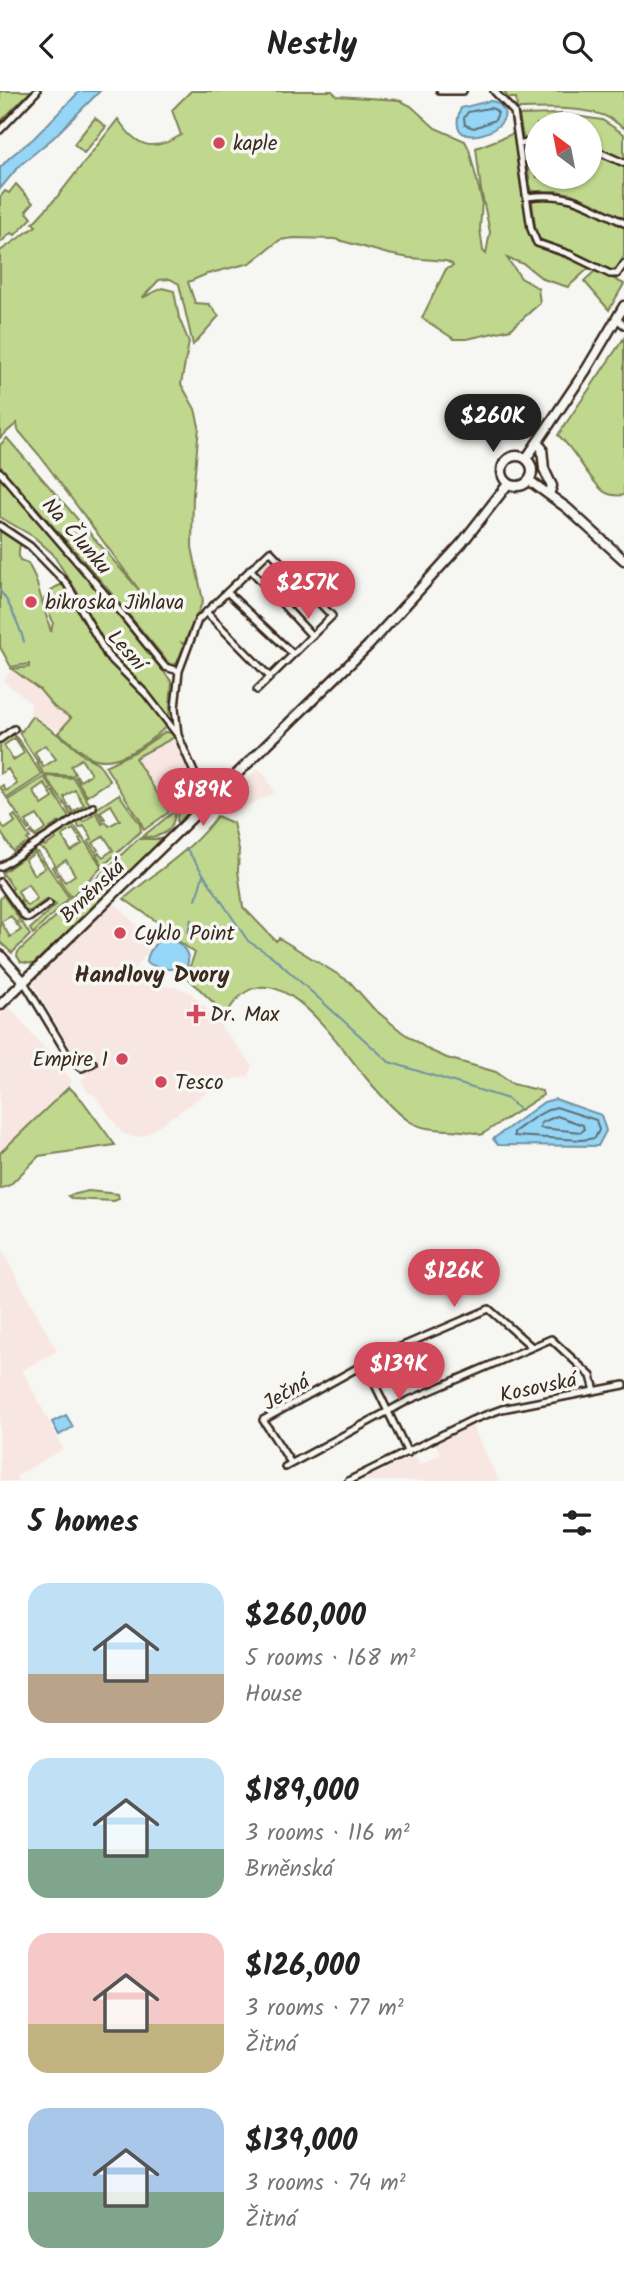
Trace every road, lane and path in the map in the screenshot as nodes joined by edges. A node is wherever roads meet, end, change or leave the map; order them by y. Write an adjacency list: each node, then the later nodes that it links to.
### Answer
1 (37, 91): 5 (street)
2 (440, 91): 3 (street)
3 (463, 91)
4 (494, 91): 7 (street)
5 (0, 130)
6 (525, 143): 7 (street)
7 (519, 144): 10 (street)
8 (602, 153): 9 (street)
9 (624, 163)
10 (527, 197): 11 (street); 12 (street)
11 (624, 223)
12 (624, 264)
13 (624, 306): 14 (main road)
14 (621, 322): 15 (main road)
15 (537, 443): 16 (main road); 20 (main road)
16 (527, 459): 18 (main road); 19 (main road)
17 (0, 472): 28 (street, Na Člunku)
18 (530, 481): 19 (main road); 20 (main road)
19 (508, 484): 34 (main road, Brněnská)
20 (550, 494): 22 (main road)
21 (0, 526): 32 (street, Lesní)
22 (624, 559)
23 (250, 569): 24 (street); 26 (street); 26 (street)
24 (227, 592): 25 (street); 27 (street)
25 (205, 612): 28 (street); 29 (street)
26 (312, 636): 27 (street)
27 (293, 654): 29 (street)
28 (179, 671): 32 (street)
29 (270, 677): 30 (street)
30 (257, 689)
31 (14, 729): 33 (street)
32 (178, 735): 34 (street)
33 (0, 739)
34 (211, 800): 40 (main road, Brněnská)
35 (93, 807): 36 (street)
36 (0, 867)
37 (0, 882): 38 (street)
38 (49, 904)
39 (0, 955): 40 (main road)
40 (24, 982): 41 (main road, Brněnská); 42 (street)
41 (0, 1005)
42 (93, 1063)
43 (532, 1347): 44 (street); 46 (street, Ječná); 47 (street, Ječná)
44 (365, 1364): 47 (street); 47 (street, Ječná)
45 (624, 1385): 46 (street, Kosovská)
46 (595, 1391): 48 (street, Kosovská)
47 (388, 1411): 48 (street)
48 (408, 1453): 49 (street, Kosovská)
49 (348, 1481)

